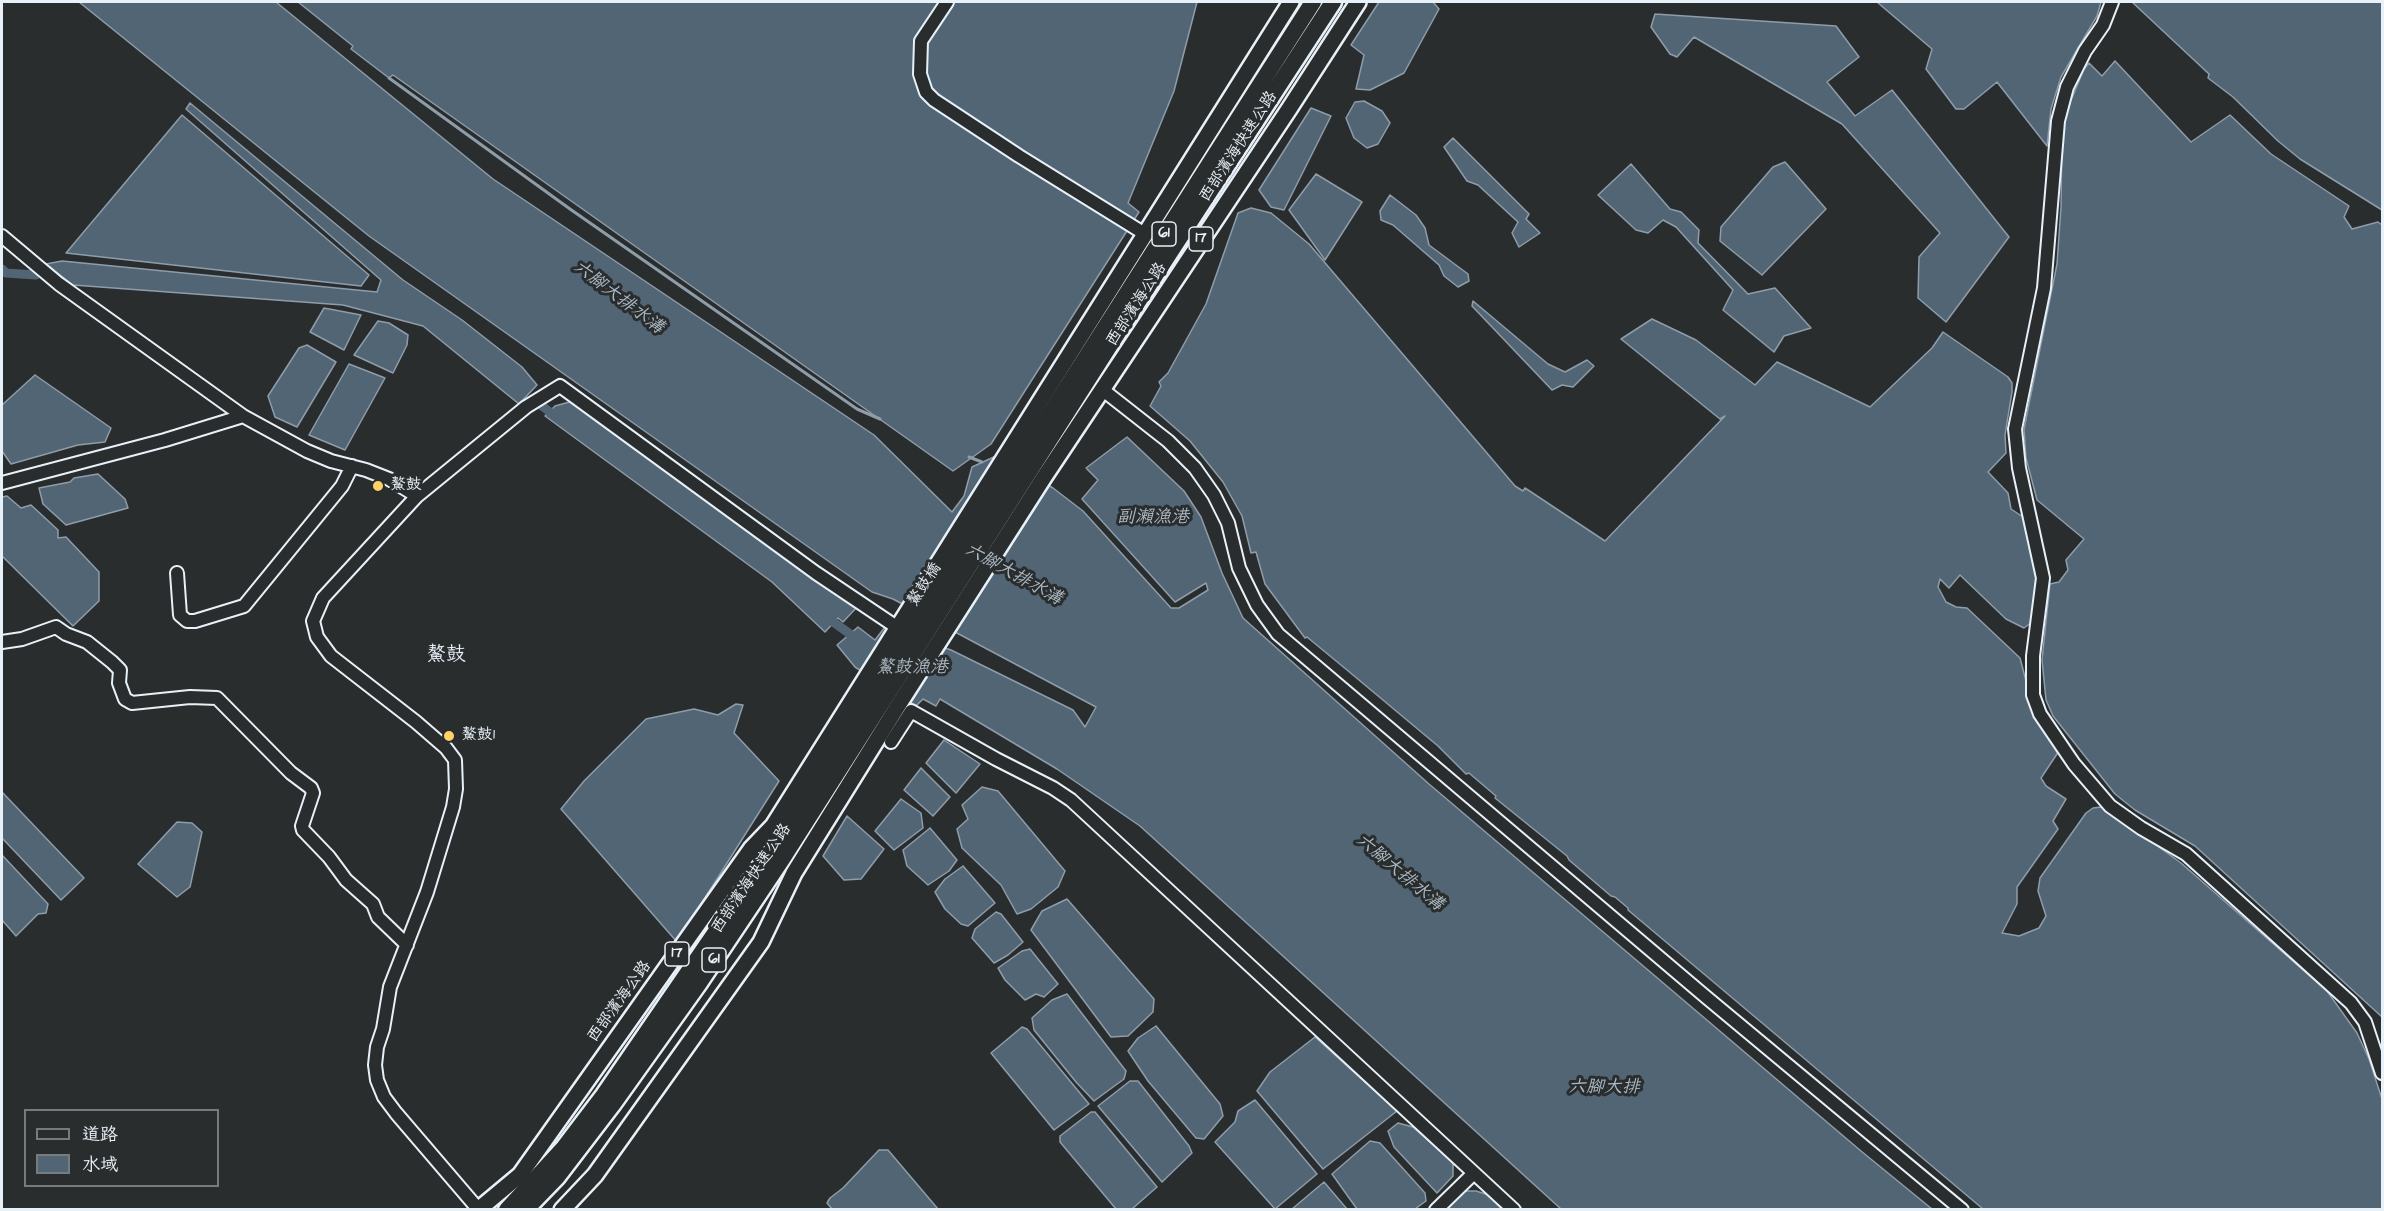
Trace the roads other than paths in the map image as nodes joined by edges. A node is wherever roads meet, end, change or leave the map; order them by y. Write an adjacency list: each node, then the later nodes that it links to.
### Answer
1 (947, 2): 7 (street)
2 (1291, 2): 7 (main road, 西部濱海公路 / 17)
3 (1313, 2): 13 (highway, 西部濱海快速公路 / 61)
4 (1333, 2): 13 (highway, 西部濱海快速公路 / 61)
5 (1358, 2): 9 (main road, 西部濱海公路 / 17)
6 (2112, 2): 22 (street)
7 (1145, 234): 11 (main road, 西部濱海公路 / 17)
8 (2, 236): 10 (street)
9 (1103, 390): 13 (main road, 西部濱海公路 / 17); 29 (street)
10 (243, 416): 12 (street); 14 (street)
11 (1007, 452): 17 (main road, 鰲鼓橋 / 17)
12 (352, 466): 15 (street); 16 (street)
13 (1030, 472): 19 (highway, 鰲鼓橋 / 61)
14 (2, 483)
15 (417, 496): 17 (street); 21 (street)
16 (177, 573)
17 (898, 628): 19 (main road, 鰲鼓橋 / 17)
18 (2, 642): 21 (street)
19 (880, 693): 24 (main road, 西部濱海公路 / 17); 25 (highway, 西部濱海快速公路 / 61); 26 (main road, 17)
20 (891, 742): 23 (street)
21 (407, 945): 24 (street)
22 (2382, 1073)
23 (1474, 1173): 27 (street); 28 (street)
24 (478, 1209)
25 (514, 1209)
26 (562, 1209)
27 (1436, 1209)
28 (1514, 1209)
29 (1962, 1209)

